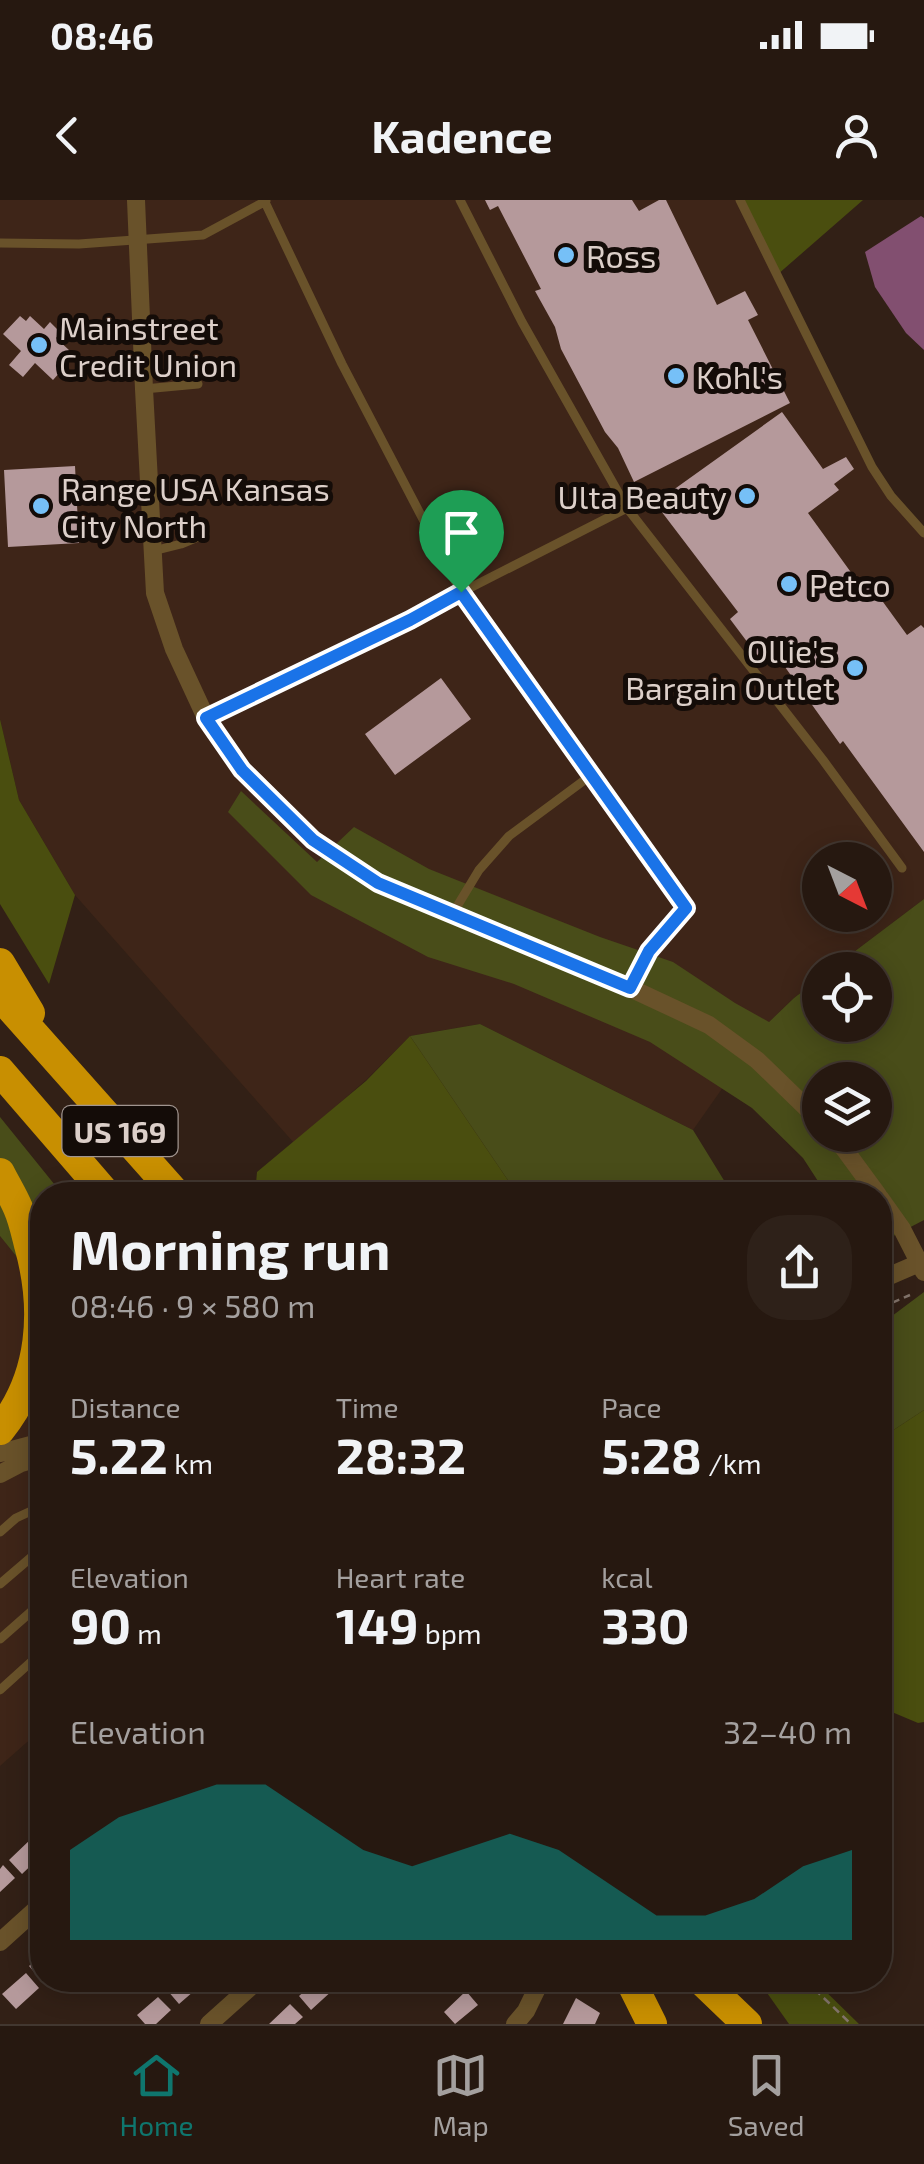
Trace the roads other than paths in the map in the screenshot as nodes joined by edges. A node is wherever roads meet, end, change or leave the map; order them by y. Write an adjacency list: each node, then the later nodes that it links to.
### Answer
1 (136, 200): 5 (street)
2 (460, 200): 9 (lane)
3 (740, 200): 10 (lane)
4 (266, 201): 5 (lane); 13 (lane)
5 (138, 239): 6 (lane); 8 (street)
6 (0, 243)
7 (198, 384): 8 (lane)
8 (144, 389): 12 (street)
9 (627, 508): 13 (lane); 16 (lane)
10 (924, 533)
11 (206, 534): 12 (lane)
12 (154, 551): 14 (street)
13 (461, 592): 14 (lane); 15 (lane)
14 (206, 718): 17 (street)
15 (590, 776): 17 (lane); 19 (lane)
16 (902, 868)
17 (452, 913): 19 (street)
18 (0, 962): 21 (highway)
19 (630, 988): 23 (street)
20 (0, 996): 21 (highway, US 169)
21 (62, 1067): 27 (highway, US 169)
22 (0, 1071): 26 (highway, US 169)
23 (802, 1104)
24 (847, 1152): 28 (street)
25 (0, 1173): 30 (highway)
26 (96, 1182)
27 (165, 1182)
28 (869, 1182)
29 (892, 1215): 31 (street)
30 (30, 1248)
31 (922, 1265): 32 (street)
32 (892, 1276)
33 (30, 1374): 34 (highway)
34 (0, 1430)
35 (30, 1445): 36 (street)
36 (0, 1453)
37 (30, 1460): 38 (street)
38 (0, 1474)
39 (30, 1512): 40 (lane)
40 (0, 1532)
41 (30, 1558): 42 (lane)
42 (0, 1584)
43 (30, 1613): 44 (lane)
44 (0, 1639)
45 (30, 1663): 46 (lane)
46 (0, 1690)
47 (30, 1915): 48 (street)
48 (0, 1942)
49 (245, 1992): 54 (street)
50 (536, 1992): 55 (street)
51 (636, 1992): 56 (highway)
52 (705, 1992): 57 (highway)
53 (712, 1992): 58 (highway)
54 (210, 2024)
55 (516, 2024)
56 (652, 2024)
57 (720, 2024)
58 (747, 2024)

